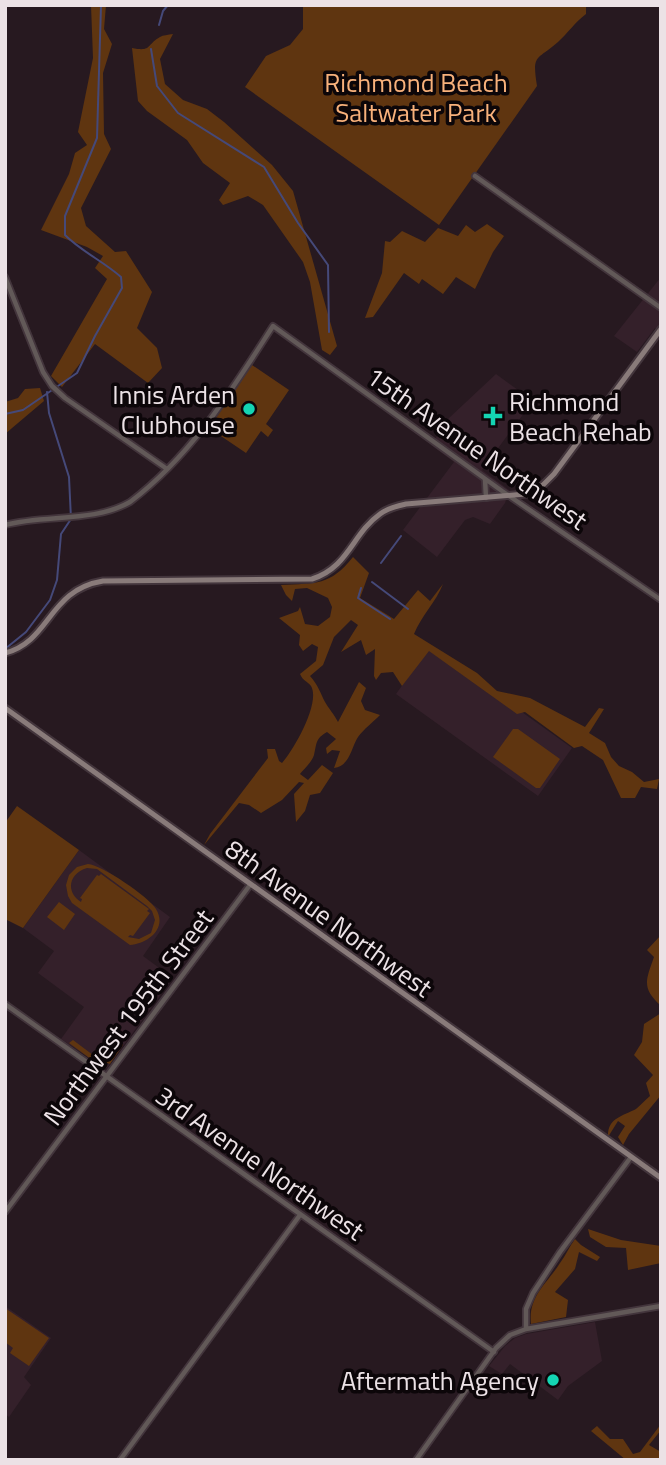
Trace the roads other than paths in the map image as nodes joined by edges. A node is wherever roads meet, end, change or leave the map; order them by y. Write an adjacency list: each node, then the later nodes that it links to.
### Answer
1 (475, 176): 3 (street)
2 (5, 278): 5 (street)
3 (661, 308)
4 (661, 329): 7 (main road)
5 (167, 469): 6 (street, 15th Avenue Northwest); 11 (street)
6 (485, 478): 8 (street, 15th Avenue Northwest); 9 (street)
7 (526, 494): 8 (main road); 10 (street)
8 (509, 496): 9 (main road); 10 (street, 15th Avenue Northwest)
9 (486, 498): 13 (main road)
10 (529, 509): 12 (street, 15th Avenue Northwest)
11 (5, 525)
12 (661, 600)
13 (5, 653)
14 (5, 708): 15 (main road, 8th Avenue Northwest)
15 (250, 885): 17 (street, Northwest 195th Street); 18 (main road, 8th Avenue Northwest)
16 (5, 1004): 17 (street, 3rd Avenue Northwest)
17 (106, 1077): 20 (street, Northwest 195th Street); 21 (street, 3rd Avenue Northwest)
18 (631, 1157): 19 (main road, 8th Avenue Northwest); 23 (street)
19 (661, 1178)
20 (5, 1212)
21 (300, 1215): 24 (street, 3rd Avenue Northwest); 25 (street)
22 (661, 1306): 23 (street)
23 (526, 1329): 24 (street)
24 (494, 1352): 26 (street)
25 (120, 1460)
26 (416, 1460)

